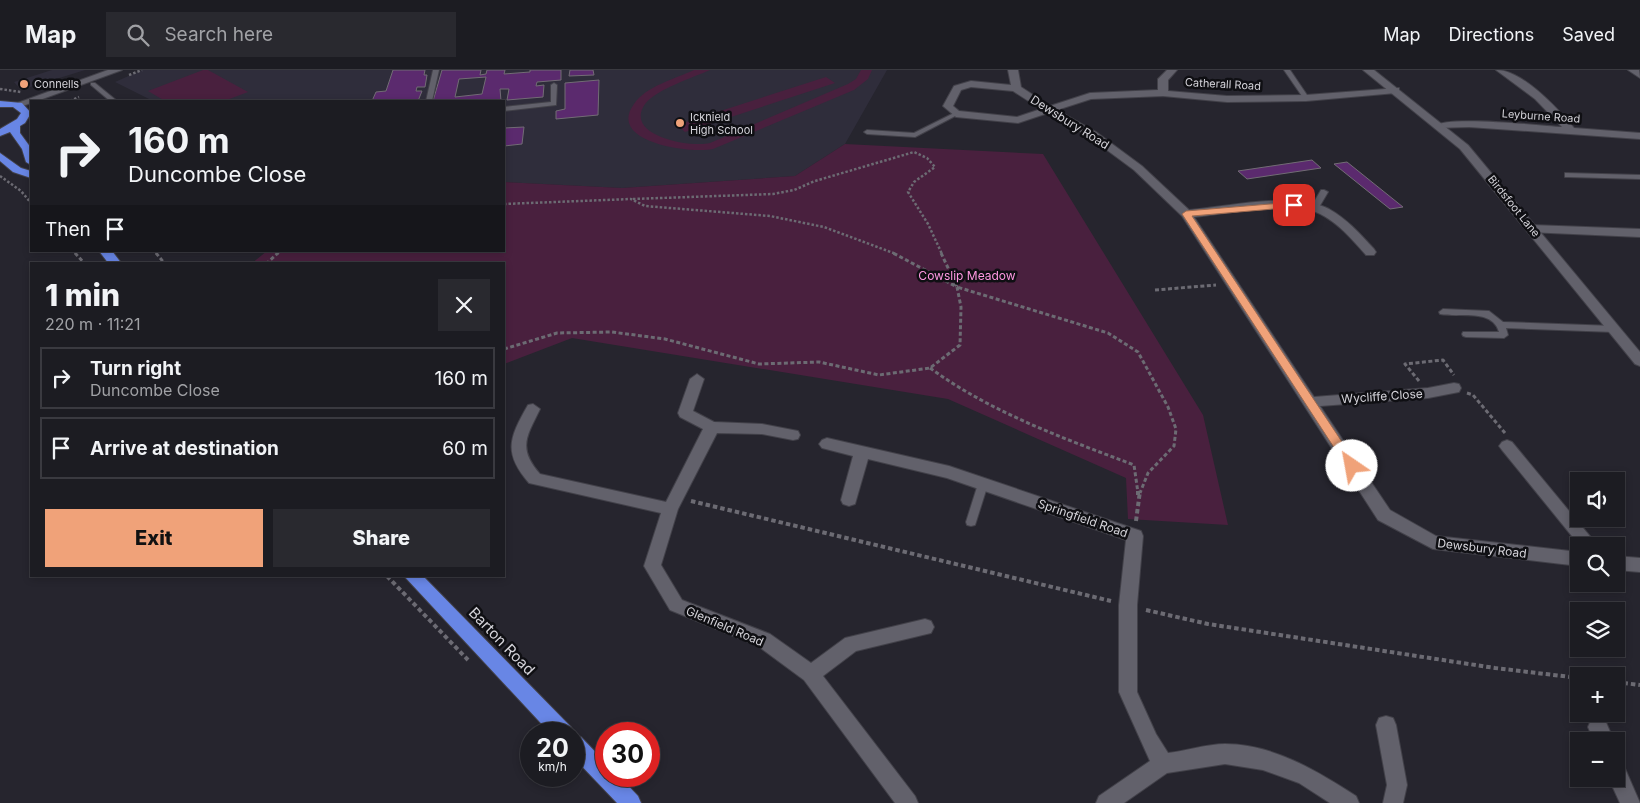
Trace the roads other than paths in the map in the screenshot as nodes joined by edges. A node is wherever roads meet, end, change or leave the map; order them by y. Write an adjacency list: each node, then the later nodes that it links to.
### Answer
1 (117, 70): 17 (street)
2 (128, 70): 11 (street)
3 (436, 70): 20 (lane)
4 (1013, 70): 13 (street)
5 (1172, 70): 15 (street)
6 (1287, 70): 16 (lane)
7 (1368, 70): 14 (street, Birdsfoot Lane)
8 (1501, 70): 30 (street)
9 (1633, 70): 10 (street)
10 (1640, 75)
11 (93, 84): 18 (street); 19 (lane)
12 (554, 85): 24 (lane)
13 (1016, 88): 25 (street, Dewsbury Road); 27 (street)
14 (1396, 90): 16 (street, Catherall Road); 29 (street, Birdsfoot Lane)
15 (1163, 93): 16 (street, Catherall Road); 25 (street, Catherall Road)
16 (1306, 98)
17 (32, 100)
18 (47, 100)
19 (113, 100)
20 (429, 100)
21 (30, 101): 23 (street)
22 (1, 104): 23 (highway)
23 (18, 105): 26 (highway)
24 (505, 109)
25 (1050, 109): 27 (street, Catherall Road); 41 (street, Dewsbury Road)
26 (29, 110): 28 (highway)
27 (956, 114): 31 (lane)
28 (15, 126): 32 (highway); 35 (highway)
29 (1440, 126): 30 (street, Leyburne Road); 42 (street, Birdsfoot Lane)
30 (1570, 130): 33 (street, Leyburne Road)
31 (867, 132)
32 (0, 133)
33 (1640, 136)
34 (0, 156): 36 (highway)
35 (30, 158)
36 (30, 175)
37 (1568, 175): 38 (lane)
38 (1640, 177)
39 (1324, 192): 40 (lane)
40 (1315, 207): 41 (street); 45 (street)
41 (1186, 214): 54 (street, Dewsbury Road)
42 (1532, 229): 43 (street); 49 (street, Birdsfoot Lane)
43 (1640, 233)
44 (106, 252): 46 (highway)
45 (1370, 252)
46 (114, 262)
47 (1444, 312): 48 (lane)
48 (1502, 324): 49 (lane); 50 (lane)
49 (1614, 329): 51 (street, Birdsfoot Lane)
50 (1466, 334)
51 (1640, 361)
52 (697, 379): 56 (street)
53 (1454, 388): 54 (street, Wycliffe Close)
54 (1310, 402): 66 (street, Dewsbury Road)
55 (533, 409): 63 (street)
56 (712, 427): 57 (street); 63 (street, Glenfield Road)
57 (793, 435)
58 (827, 444): 60 (street, Springfield Road)
59 (1507, 446): 65 (street)
60 (862, 452): 61 (street, Springfield Road); 62 (street)
61 (983, 484): 64 (lane); 75 (street, Springfield Road)
62 (849, 500)
63 (670, 509): 71 (street, Glenfield Road)
64 (971, 522)
65 (1583, 537)
66 (1570, 558)
67 (1625, 564): 68 (street)
68 (1640, 565)
69 (413, 577): 72 (highway, Barton Road)
70 (925, 627): 71 (street)
71 (810, 674): 78 (street, Glenfield Road)
72 (552, 722)
73 (1386, 725): 81 (street)
74 (585, 755): 77 (highway)
75 (1162, 764): 79 (street); 80 (street)
76 (1623, 787): 82 (street)
77 (631, 803)
78 (908, 803)
79 (1106, 803)
80 (1350, 803)
81 (1393, 803)
82 (1630, 803)

